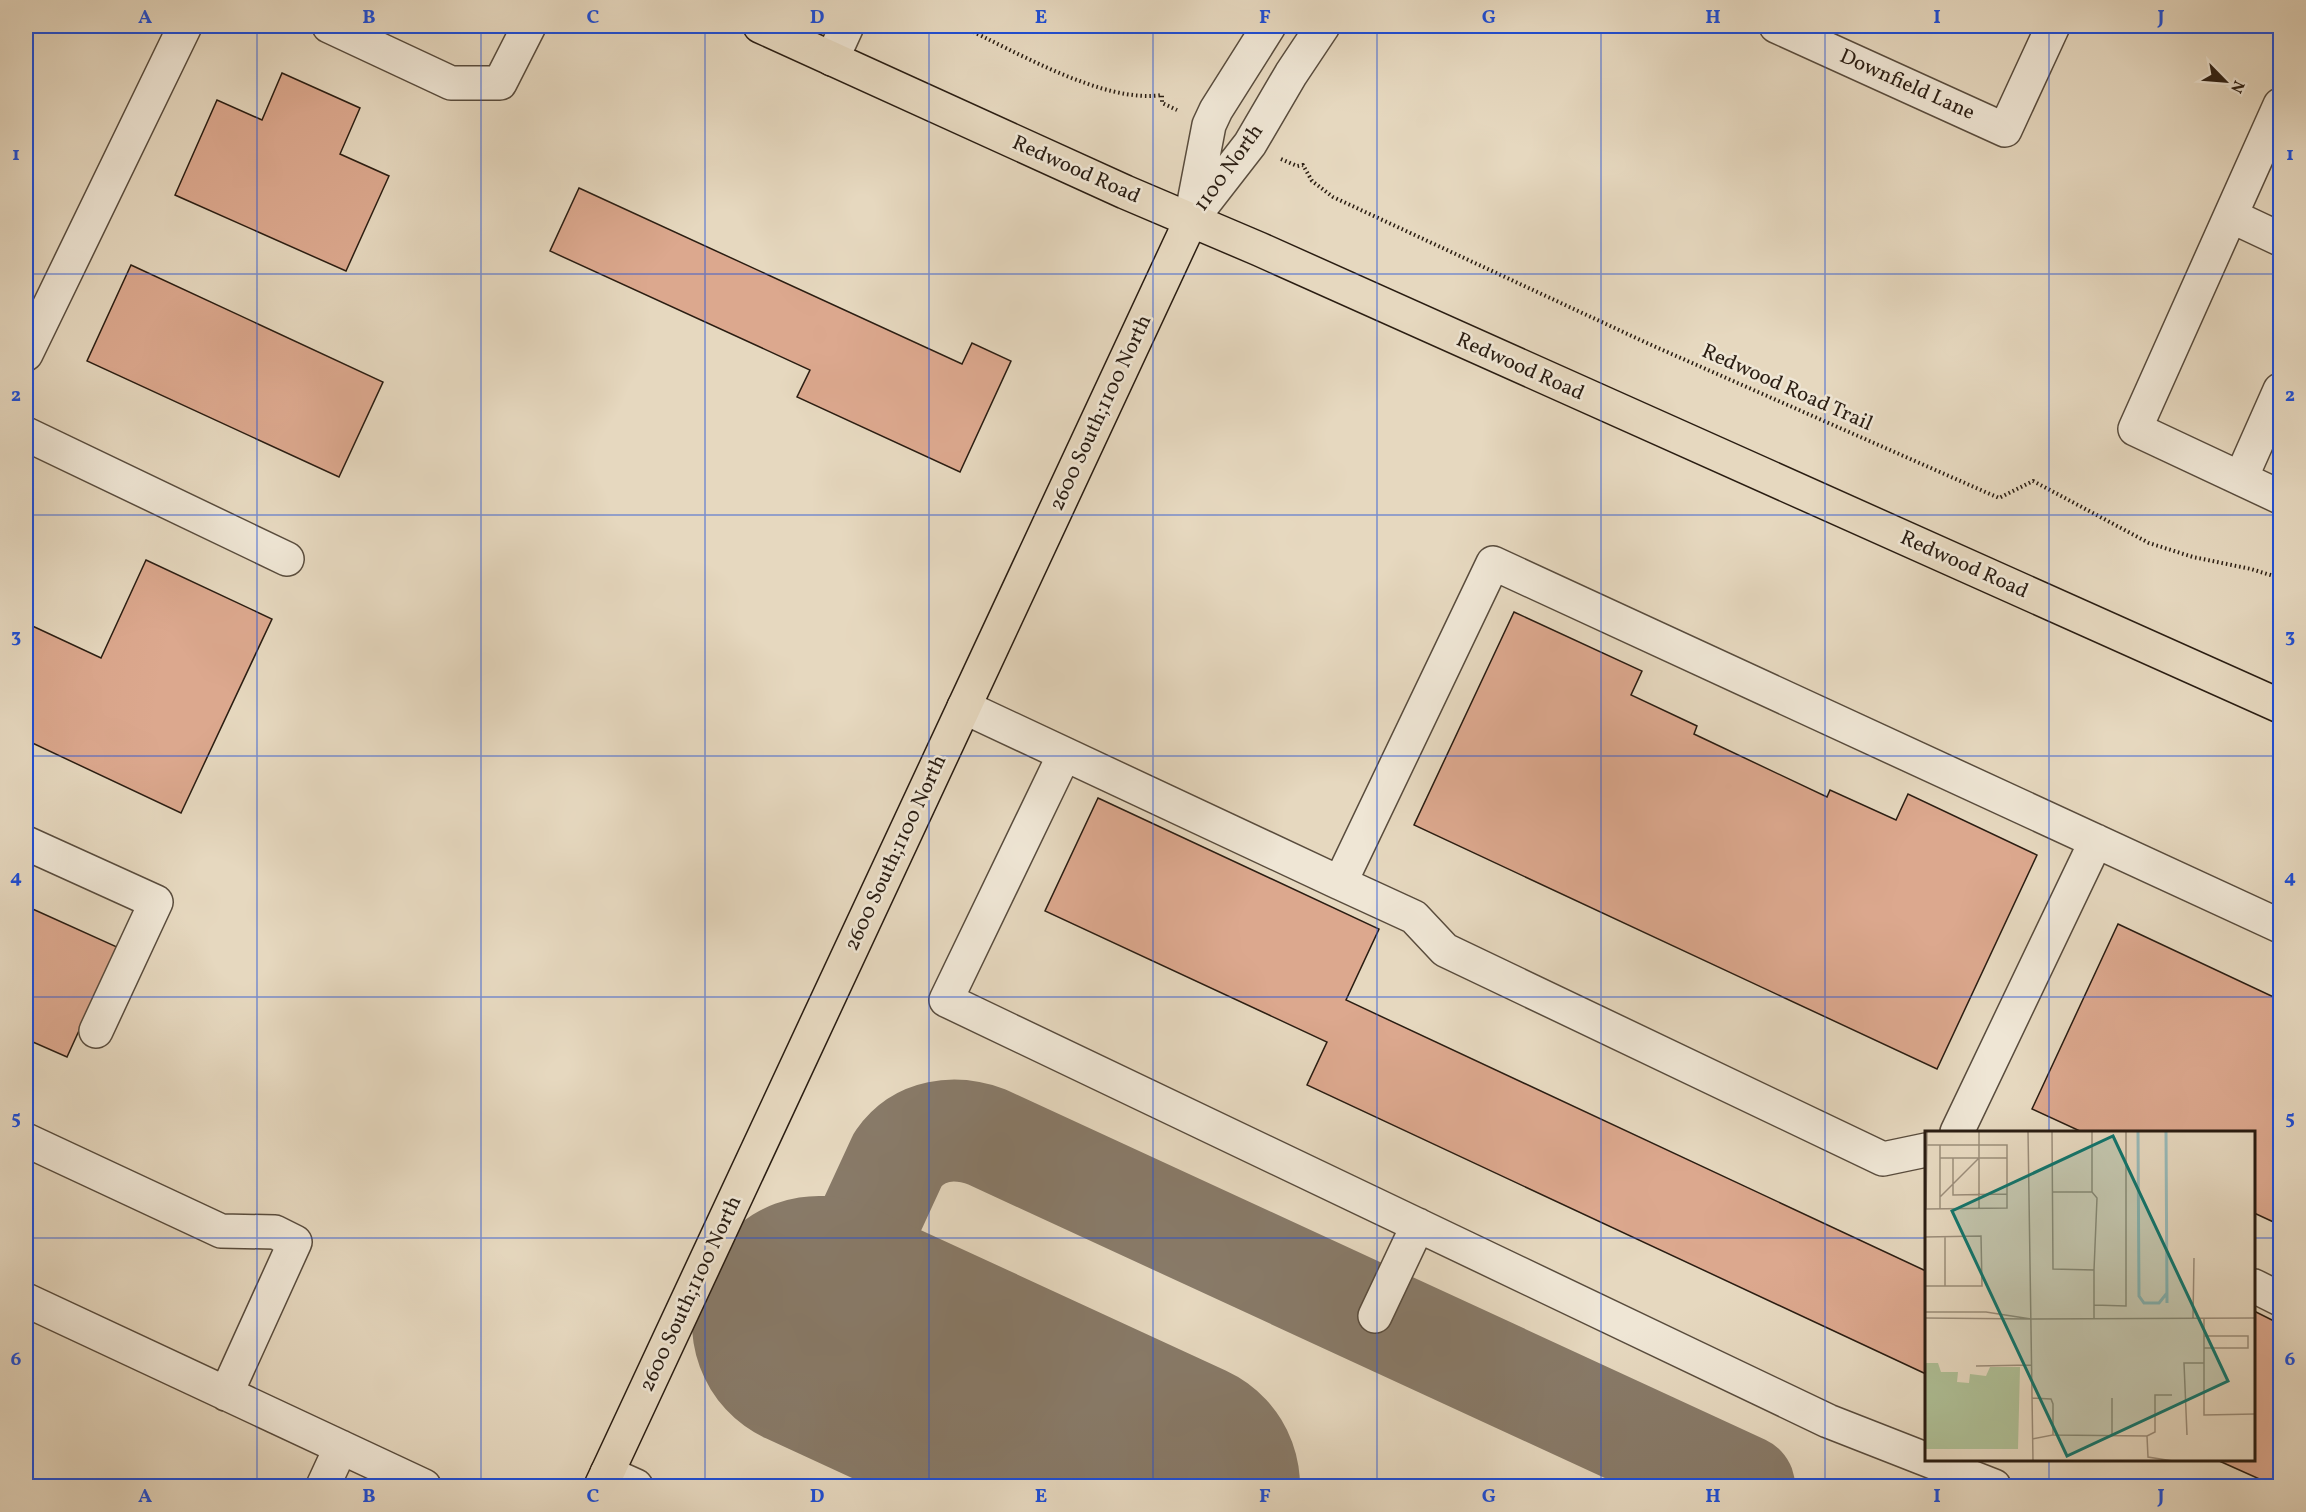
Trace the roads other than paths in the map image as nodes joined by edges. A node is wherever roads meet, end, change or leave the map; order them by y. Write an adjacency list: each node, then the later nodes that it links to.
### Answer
1 (185, 26): 15 (street)
2 (329, 26): 3 (street)
3 (529, 26)
4 (760, 26): 10 (main road, Redwood Road)
5 (847, 26): 10 (street)
6 (1269, 26): 13 (street, 1100 North)
7 (1323, 26): 13 (street, 1100 North)
8 (1776, 26): 9 (street, Downfield Lane)
9 (2053, 26)
10 (832, 59): 13 (main road, Redwood Road)
11 (2280, 105): 12 (street)
12 (2231, 216): 14 (street); 18 (street)
13 (1191, 220): 21 (main road, Redwood Road); 22 (main road, 2600 South;1100 North)
14 (2280, 239)
15 (26, 354)
16 (2280, 390): 18 (street)
17 (26, 434): 20 (street)
18 (2241, 478): 19 (street)
19 (2280, 497)
20 (287, 559)
21 (2280, 706)
22 (964, 707): 23 (street); 41 (main road, 2600 South;1100 North)
23 (1064, 755): 26 (street); 32 (street)
24 (2096, 842): 26 (street); 27 (street); 29 (street)
25 (26, 843): 28 (street)
26 (1340, 882): 31 (street)
27 (2280, 926)
28 (96, 1031)
29 (1957, 1131)
30 (26, 1140): 37 (street)
31 (1925, 1150)
32 (1418, 1226): 36 (street); 39 (street)
33 (2255, 1287): 34 (street)
34 (2280, 1299)
35 (26, 1300): 37 (street)
36 (1375, 1316)
37 (226, 1394): 38 (street)
38 (341, 1446): 42 (street); 43 (street)
39 (1925, 1459)
40 (1930, 1461): 44 (street)
41 (615, 1482)
42 (322, 1486)
43 (424, 1486)
44 (1994, 1486)

